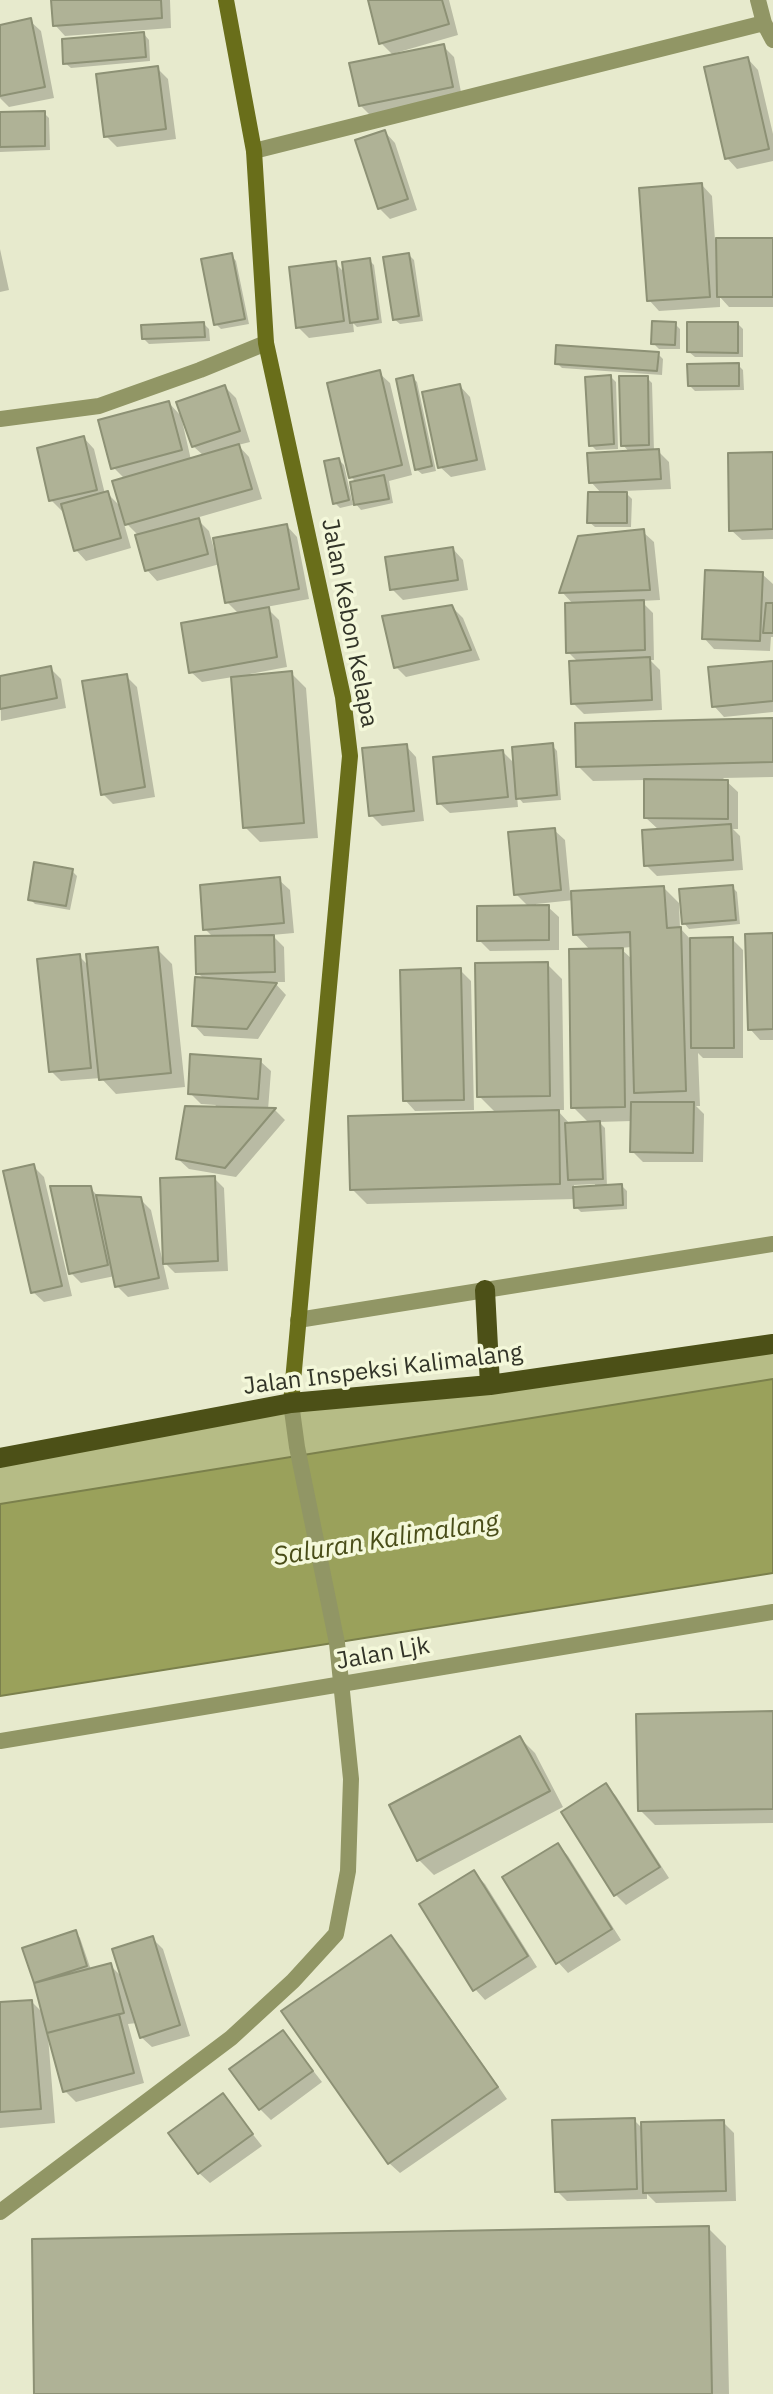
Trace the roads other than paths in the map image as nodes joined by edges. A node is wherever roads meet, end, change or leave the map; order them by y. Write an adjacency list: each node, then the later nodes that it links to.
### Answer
1 (226, 0): 5 (street, Jalan Kebon Kelapa)
2 (758, 0): 3 (street)
3 (764, 23): 4 (street); 5 (street)
4 (773, 40)
5 (254, 151): 6 (street, Jalan Kebon Kelapa)
6 (266, 343): 7 (street); 10 (street, Jalan Kebon Kelapa)
7 (0, 419)
8 (773, 1244): 9 (street)
9 (485, 1290): 10 (street); 12 (main road)
10 (298, 1320): 13 (street, Jalan Kebon Kelapa)
11 (773, 1344): 12 (main road, Jalan Inspeksi Kalimalang)
12 (490, 1385): 13 (main road, Jalan Inspeksi Kalimalang)
13 (291, 1403): 14 (main road, Jalan Inspeksi Kalimalang); 16 (street)
14 (0, 1458)
15 (773, 1612): 16 (street, Jalan Ljk)
16 (341, 1686): 17 (street, Jalan Ljk); 18 (street)
17 (0, 1741)
18 (0, 2212)

